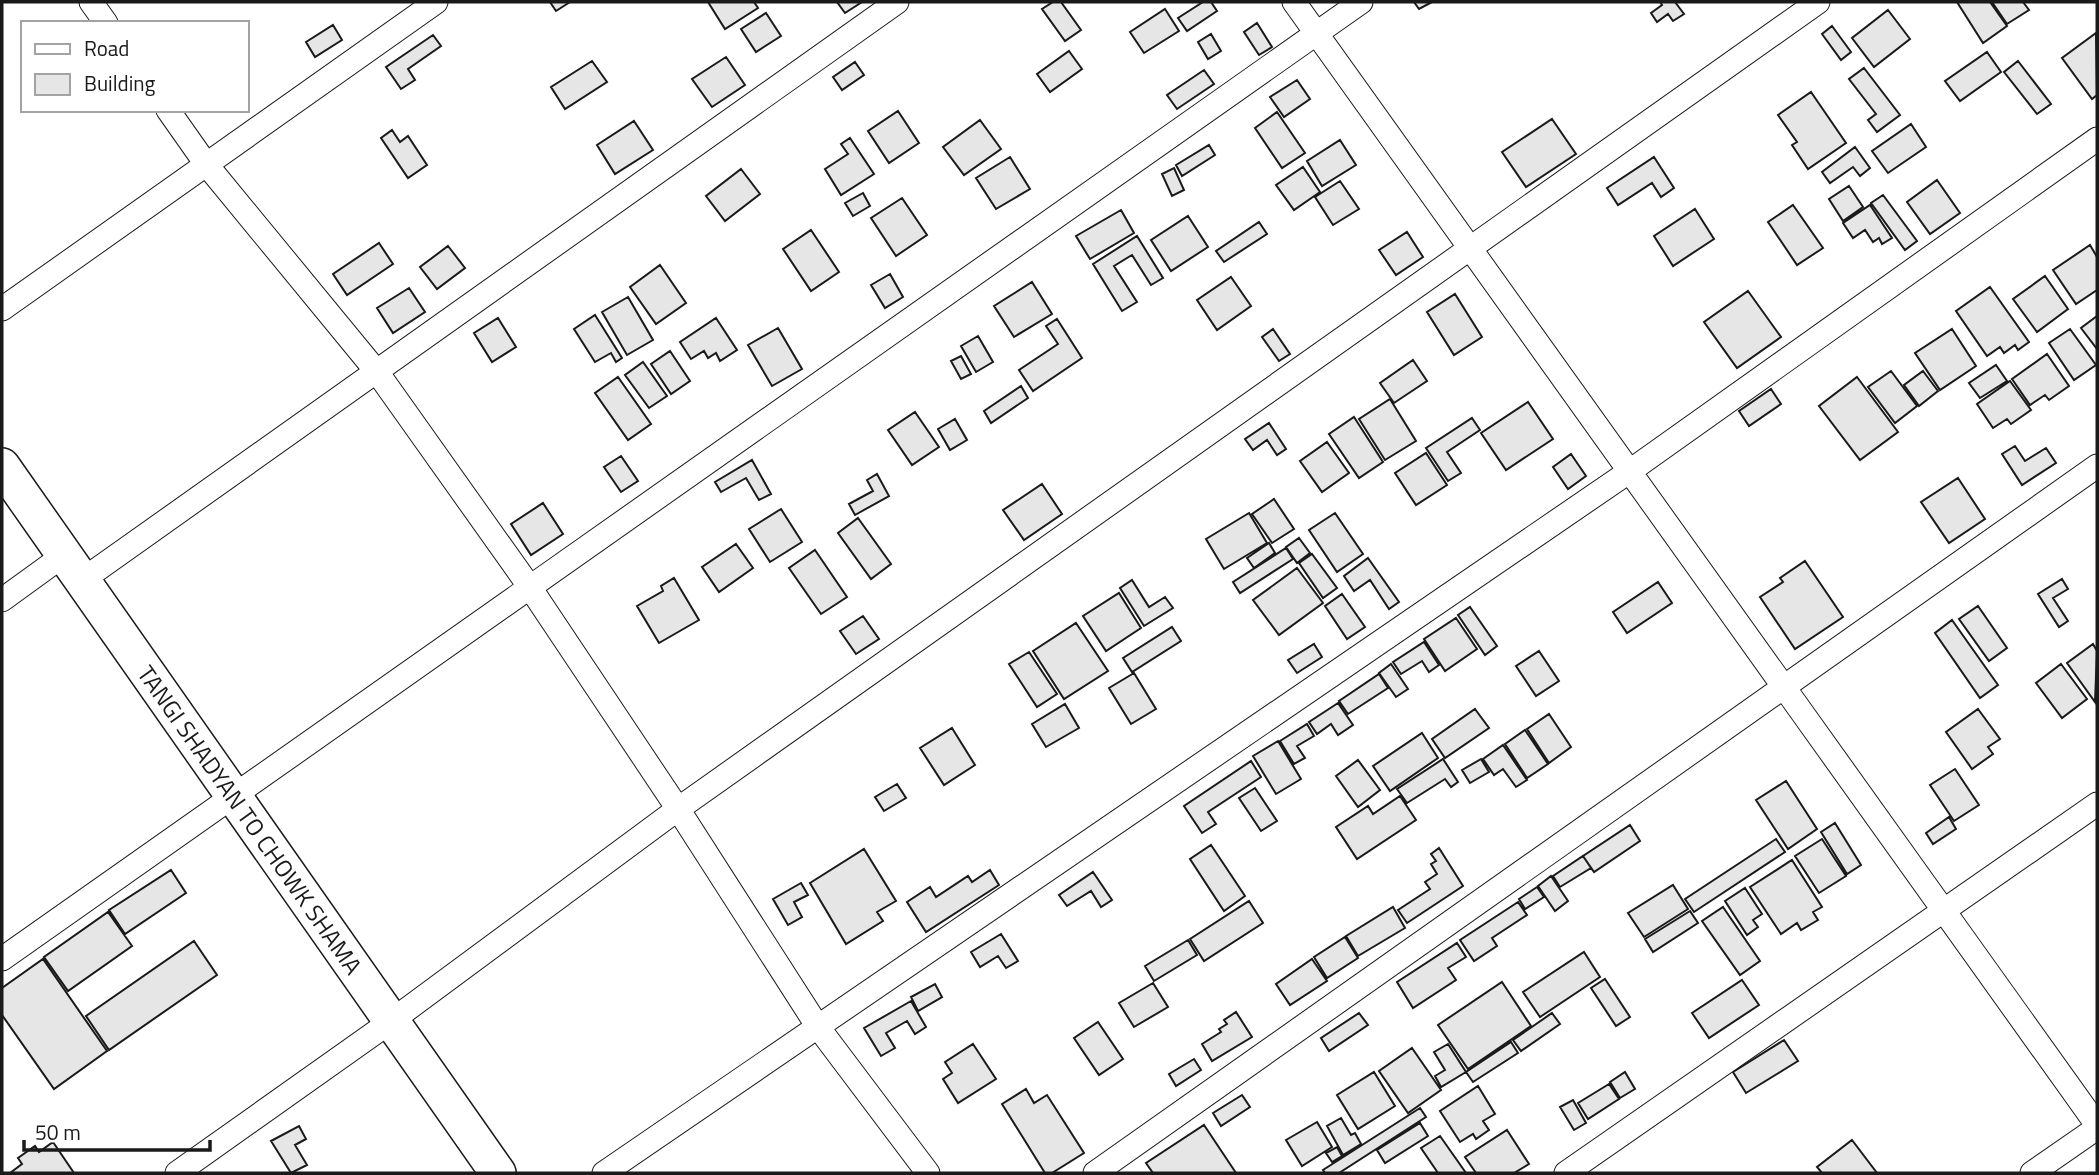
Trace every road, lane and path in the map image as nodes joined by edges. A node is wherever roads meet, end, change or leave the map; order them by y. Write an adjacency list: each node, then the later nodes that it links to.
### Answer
1 (91, 2): 7 (street)
2 (436, 2): 11 (street)
3 (897, 2): 14 (street)
4 (1294, 2): 8 (street)
5 (1361, 2): 8 (street)
6 (1818, 2): 12 (street)
7 (105, 21)
8 (1317, 34): 12 (street); 19 (street)
9 (169, 112): 11 (street)
10 (2097, 139): 17 (street)
11 (206, 164): 13 (street); 14 (street)
12 (1470, 248): 17 (street); 24 (street)
13 (2, 309)
14 (377, 372): 18 (street); 19 (street)
15 (2, 466): 18 (main road, TANGI SHADYAN TO CHOWK SHAMA)
16 (2097, 466): 21 (street)
17 (1630, 471): 21 (street); 28 (street)
18 (73, 568): 20 (street); 22 (main road, TANGI SHADYAN TO CHOWK SHAMA)
19 (529, 586): 22 (street); 24 (street)
20 (2, 600)
21 (1784, 687): 25 (street); 34 (street)
22 (231, 796): 26 (street); 27 (main road, TANGI SHADYAN TO CHOWK SHAMA)
23 (2097, 804): 25 (street)
24 (678, 809): 27 (street); 28 (street)
25 (1944, 910): 29 (street); 35 (street)
26 (2, 960)
27 (390, 1022): 30 (street); 31 (main road, TANGI SHADYAN TO CHOWK SHAMA)
28 (818, 1027): 32 (street); 33 (street)
29 (2097, 1126): 36 (street)
30 (177, 1173)
31 (498, 1173)
32 (604, 1173)
33 (928, 1173)
34 (1095, 1173)
35 (1566, 1173)
36 (2032, 1173)

